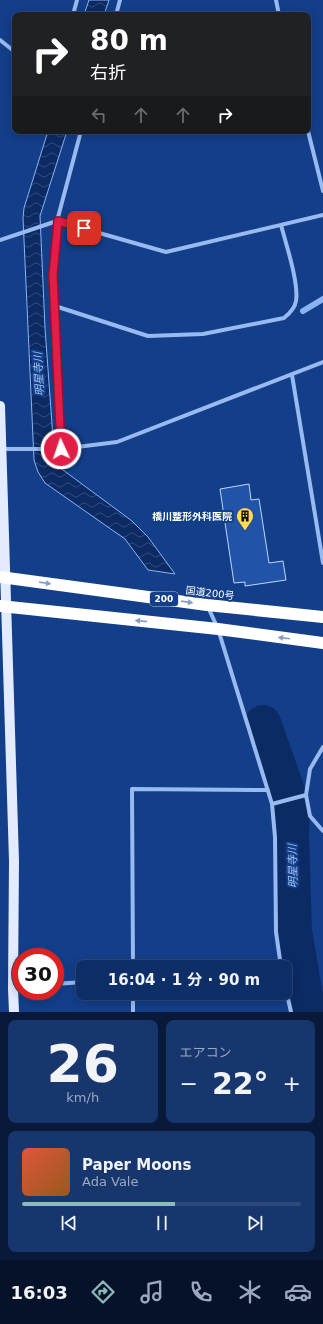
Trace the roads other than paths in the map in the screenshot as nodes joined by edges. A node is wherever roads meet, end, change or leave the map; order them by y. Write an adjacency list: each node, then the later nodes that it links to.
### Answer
1 (77, 0): 4 (street)
2 (120, 0): 5 (street)
3 (276, 0): 6 (street)
4 (73, 12)
5 (117, 12)
6 (278, 12)
7 (0, 40): 8 (street)
8 (12, 50)
9 (80, 134): 13 (street)
10 (309, 134): 11 (street)
11 (323, 192)
12 (323, 215): 14 (street)
13 (58, 221): 14 (street); 15 (street); 16 (street)
14 (281, 225): 16 (street)
15 (0, 240)
16 (54, 306): 22 (street)
17 (323, 362): 18 (street)
18 (292, 375): 22 (street); 24 (street)
19 (0, 406): 20 (main road)
20 (0, 412): 21 (main road)
21 (2, 449): 22 (street); 23 (main road)
22 (61, 449)
23 (1, 477): 25 (main road)
24 (323, 563)
25 (3, 578): 26 (highway, 国道200号 / 200, one-way to 26); 27 (main road)
26 (207, 605): 28 (highway, 国道200号 / 200); 29 (street)
27 (2, 608): 29 (highway, one-way to 27); 42 (main road)
28 (323, 617)
29 (218, 629): 30 (highway, one-way to 29); 32 (street)
30 (323, 643)
31 (323, 747): 33 (street)
32 (268, 790): 34 (street); 36 (street)
33 (306, 795): 34 (street); 35 (street)
34 (272, 804): 37 (street)
35 (323, 831)
36 (133, 960)
37 (280, 960)
38 (76, 982): 39 (street)
39 (64, 983)
40 (133, 1000): 43 (street)
41 (288, 1000): 44 (street)
42 (14, 1012)
43 (133, 1012)
44 (291, 1012)

